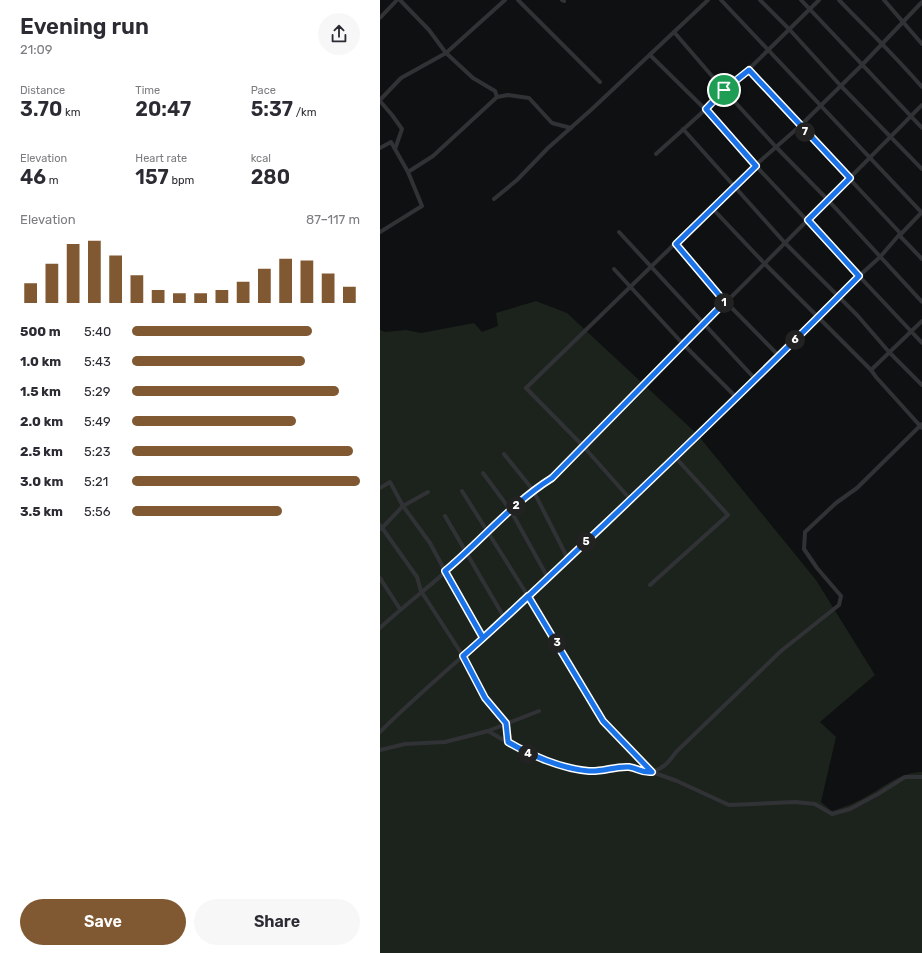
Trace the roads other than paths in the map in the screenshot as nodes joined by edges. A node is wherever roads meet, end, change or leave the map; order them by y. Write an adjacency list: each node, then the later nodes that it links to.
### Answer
1 (397, 0): 14 (street)
2 (400, 0): 21 (street)
3 (505, 0): 21 (street)
4 (518, 0): 25 (street)
5 (708, 0): 17 (street)
6 (721, 0): 20 (street)
7 (760, 0): 16 (street)
8 (801, 0): 13 (street)
9 (819, 0): 13 (street)
10 (839, 0): 18 (street)
11 (884, 0): 15 (street)
12 (922, 2): 15 (street)
13 (810, 9): 16 (street); 23 (street)
14 (380, 18)
15 (903, 20): 18 (street); 19 (street)
16 (789, 29): 20 (street); 26 (street)
17 (674, 32): 22 (street); 28 (street)
18 (881, 44): 23 (street); 27 (street)
19 (922, 44)
20 (768, 50): 24 (street); 31 (street)
21 (446, 53): 29 (street); 30 (street)
22 (650, 55): 33 (street); 36 (street)
23 (862, 65): 26 (street); 34 (street)
24 (749, 70): 28 (street); 35 (street)
25 (600, 82)
26 (840, 85): 31 (street); 39 (street)
27 (922, 87)
28 (724, 90): 33 (street); 40 (street)
29 (497, 97): 36 (street); 47 (street)
30 (380, 100): 42 (street)
31 (820, 105): 35 (street); 44 (street)
32 (922, 105): 34 (street)
33 (706, 109): 38 (street); 45 (street)
34 (911, 116): 37 (street); 39 (street)
35 (800, 126): 40 (street); 48 (street)
36 (571, 128): 50 (street)
37 (922, 128)
38 (683, 129): 43 (street); 49 (street)
39 (891, 136): 44 (street); 46 (street)
40 (776, 147): 45 (street); 51 (street)
41 (380, 148): 42 (street)
42 (395, 150): 47 (street)
43 (656, 154)
44 (870, 159): 48 (street); 53 (street)
45 (756, 166): 49 (street); 54 (street)
46 (922, 169)
47 (408, 172): 55 (street)
48 (850, 178): 51 (street); 57 (street)
49 (735, 186): 52 (street); 58 (street)
50 (494, 199)
51 (828, 200): 54 (street); 60 (street)
52 (712, 208): 59 (street); 62 (street)
53 (922, 213): 57 (street)
54 (808, 220): 58 (street); 65 (street)
55 (380, 232)
56 (619, 232): 63 (street)
57 (900, 235): 60 (street); 61 (street)
58 (785, 243): 62 (street); 67 (street)
59 (676, 244): 63 (street); 68 (street)
60 (880, 257): 65 (street); 69 (street)
61 (922, 259)
62 (764, 263): 68 (street); 70 (street)
63 (652, 267): 66 (street); 72 (street)
64 (614, 269): 66 (street)
65 (859, 276): 67 (street); 73 (street)
66 (630, 287): 75 (street); 83 (street)
67 (838, 297): 70 (street); 76 (street)
68 (725, 302): 72 (street); 77 (street)
69 (922, 302)
70 (818, 317): 77 (street); 78 (street)
71 (922, 321): 73 (street)
72 (704, 322): 75 (street); 79 (street)
73 (911, 332): 74 (street); 76 (street)
74 (922, 343)
75 (683, 344): 81 (street); 83 (street)
76 (889, 352): 78 (street); 80 (street)
77 (780, 356): 79 (street)
78 (871, 370): 82 (street)
79 (756, 380): 81 (street)
80 (922, 385)
81 (737, 398): 85 (street)
82 (921, 426): 116 (street)
83 (583, 446): 88 (street); 91 (street)
84 (504, 454): 88 (street)
85 (675, 457): 91 (street); 102 (street)
86 (483, 473): 93 (street)
87 (380, 488): 92 (street)
88 (533, 490): 93 (street); 98 (street)
89 (462, 491): 96 (street)
90 (428, 492): 92 (street)
91 (630, 500): 98 (street)
92 (403, 506): 95 (street); 99 (street)
93 (511, 511): 96 (street); 101 (street)
94 (445, 516): 97 (street)
95 (381, 527): 103 (street)
96 (488, 530): 97 (street); 104 (street)
97 (467, 553): 99 (street); 106 (street)
98 (568, 559): 101 (street)
99 (445, 571): 103 (street); 108 (street)
100 (380, 578): 105 (street)
101 (548, 578): 104 (street)
102 (650, 585)
103 (421, 591): 105 (street); 109 (street)
104 (528, 596): 106 (street); 116 (street)
105 (400, 609): 107 (street)
106 (504, 619): 108 (street)
107 (380, 628)
108 (483, 638): 109 (street)
109 (463, 656): 111 (street); 113 (street)
110 (539, 711): 111 (street)
111 (506, 723): 112 (street); 114 (street)
112 (488, 731): 114 (street); 115 (street)
113 (380, 732)
114 (508, 742): 116 (street)
115 (380, 750)
116 (652, 772): 117 (street)
117 (922, 776)

